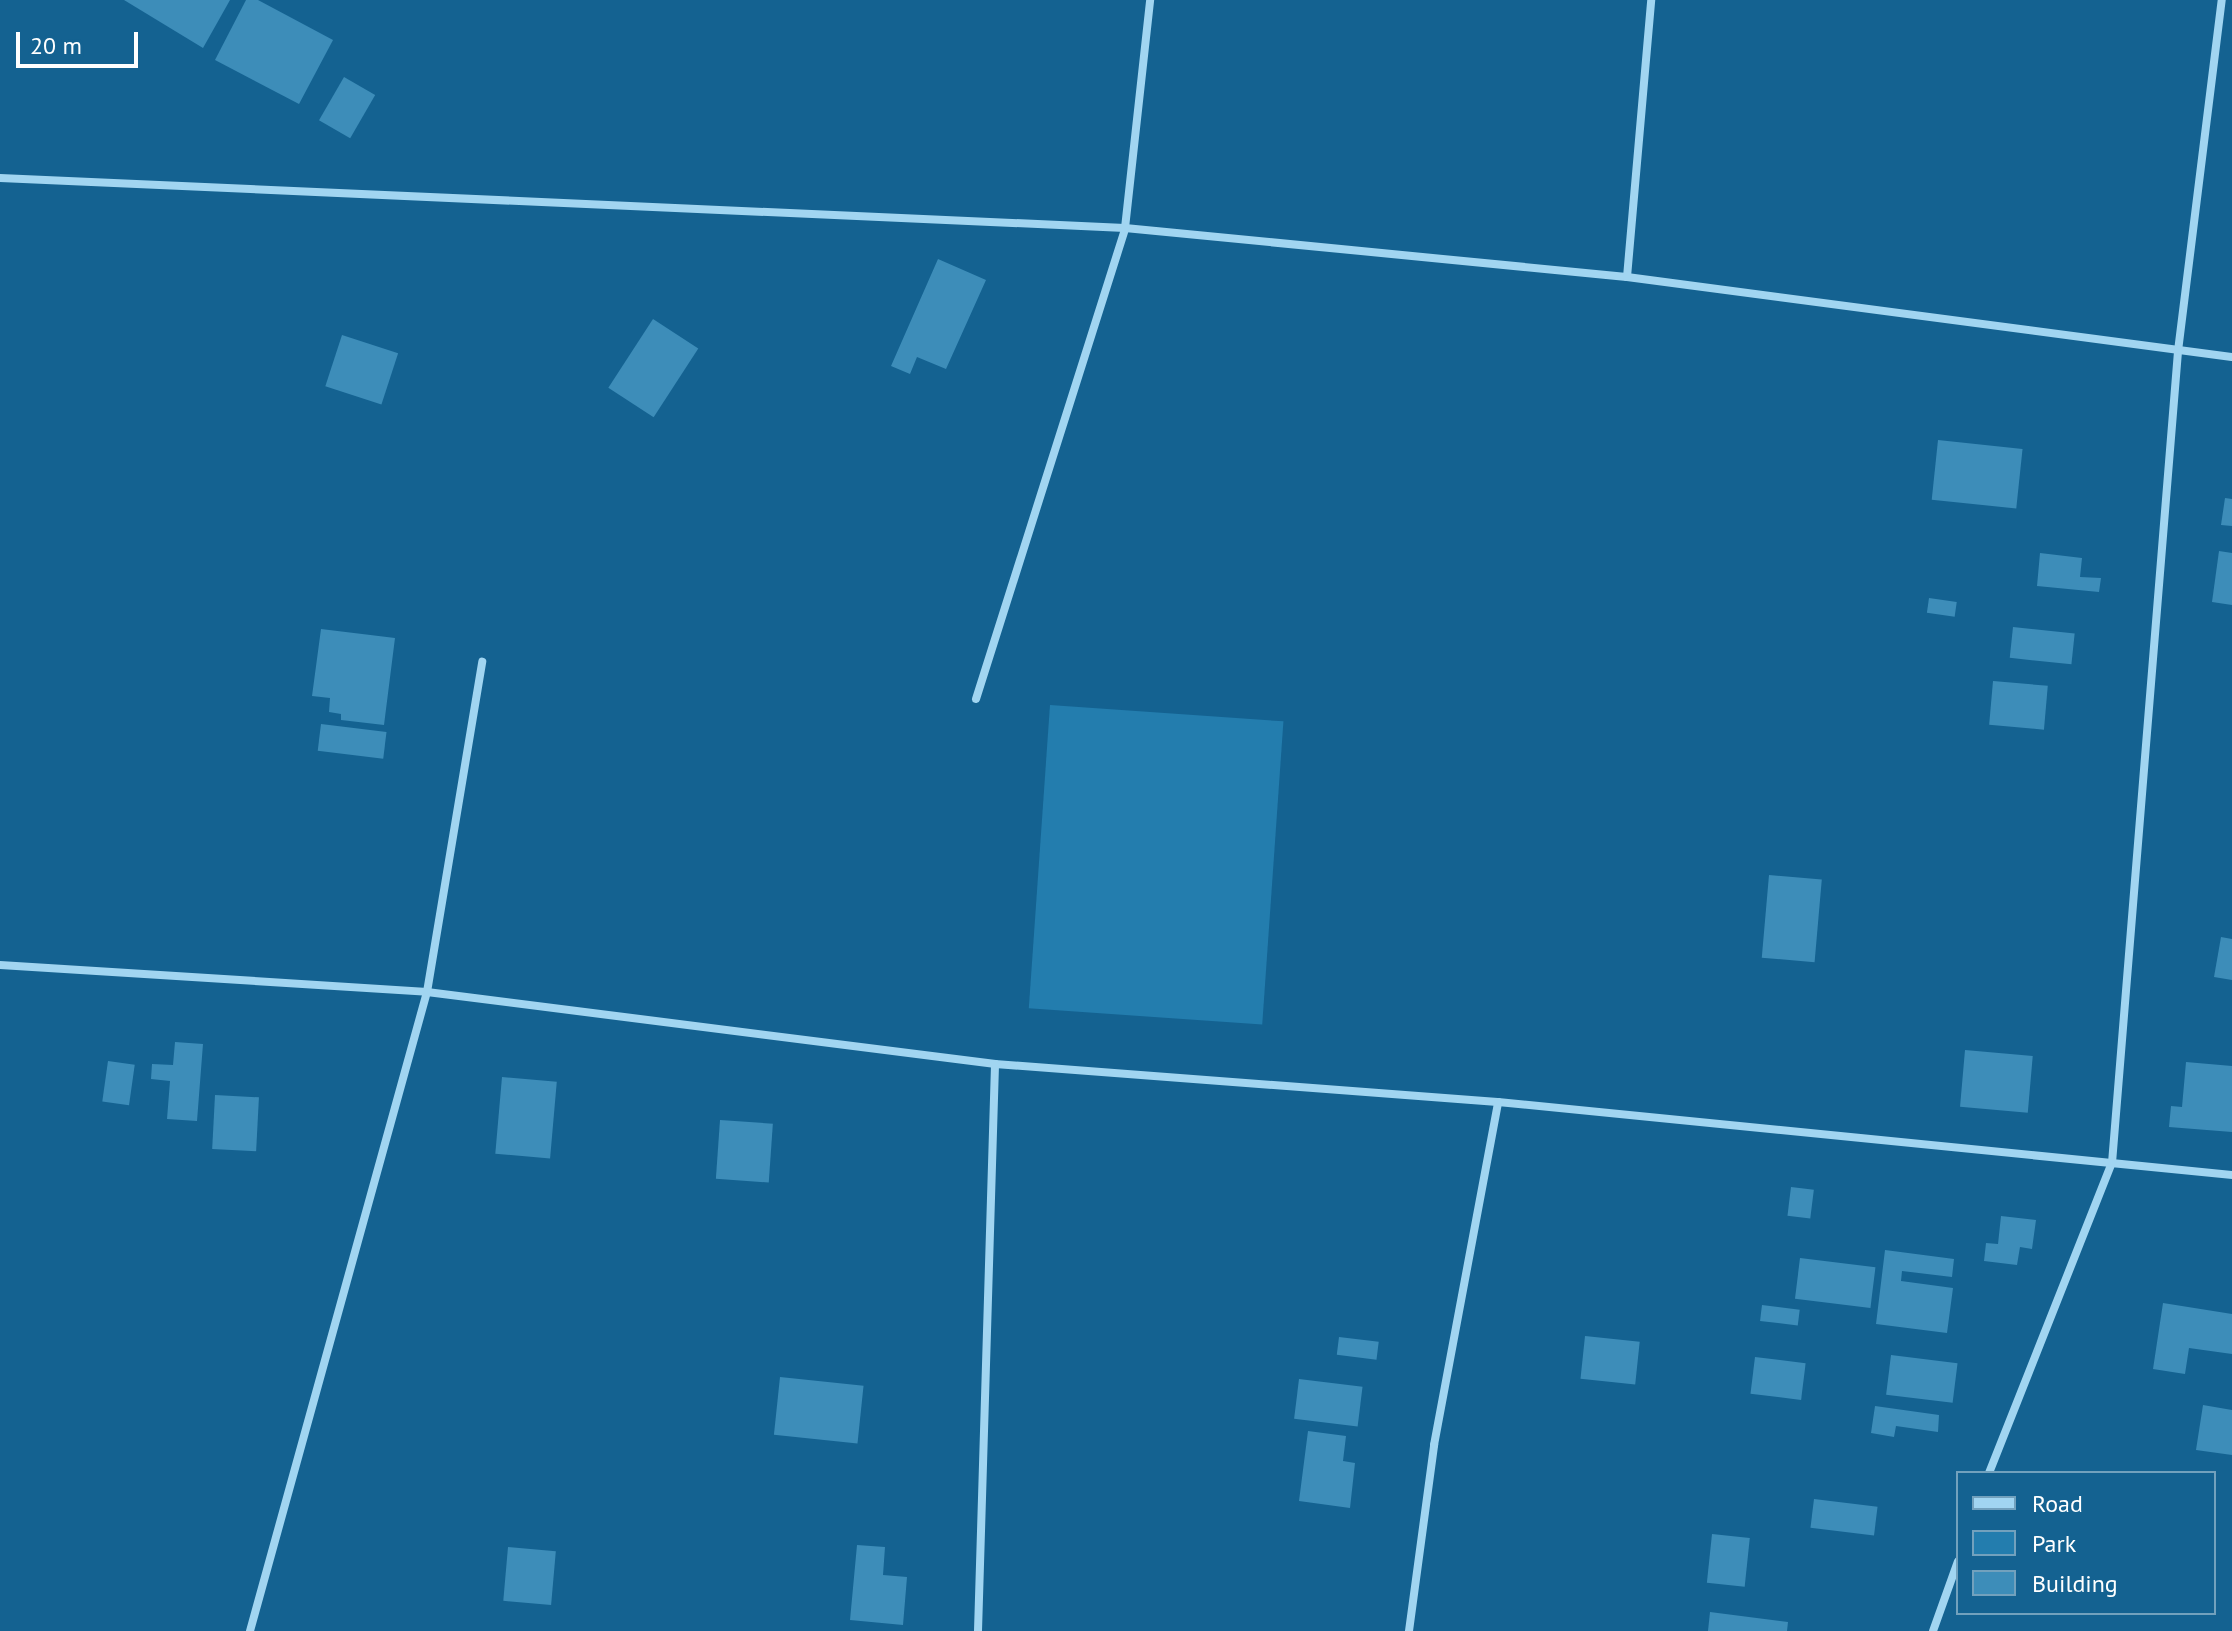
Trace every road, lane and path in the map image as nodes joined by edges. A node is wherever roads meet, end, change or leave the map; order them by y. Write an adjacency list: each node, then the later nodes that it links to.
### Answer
1 (1150, 0): 5 (street)
2 (1651, 0): 6 (street)
3 (2222, 0): 7 (street)
4 (0, 178): 5 (street)
5 (1125, 228): 6 (street); 10 (street)
6 (1627, 277): 7 (street)
7 (2178, 351): 8 (street); 15 (street)
8 (2232, 357)
9 (482, 662): 12 (street)
10 (976, 699)
11 (0, 965): 12 (street)
12 (427, 992): 13 (street); 19 (street)
13 (995, 1064): 14 (street); 20 (street)
14 (1498, 1102): 15 (street); 21 (street)
15 (2112, 1163): 16 (street); 17 (street)
16 (2232, 1175)
17 (1990, 1471)
18 (1956, 1567): 22 (street)
19 (250, 1631)
20 (978, 1631)
21 (1409, 1631)
22 (1933, 1631)

